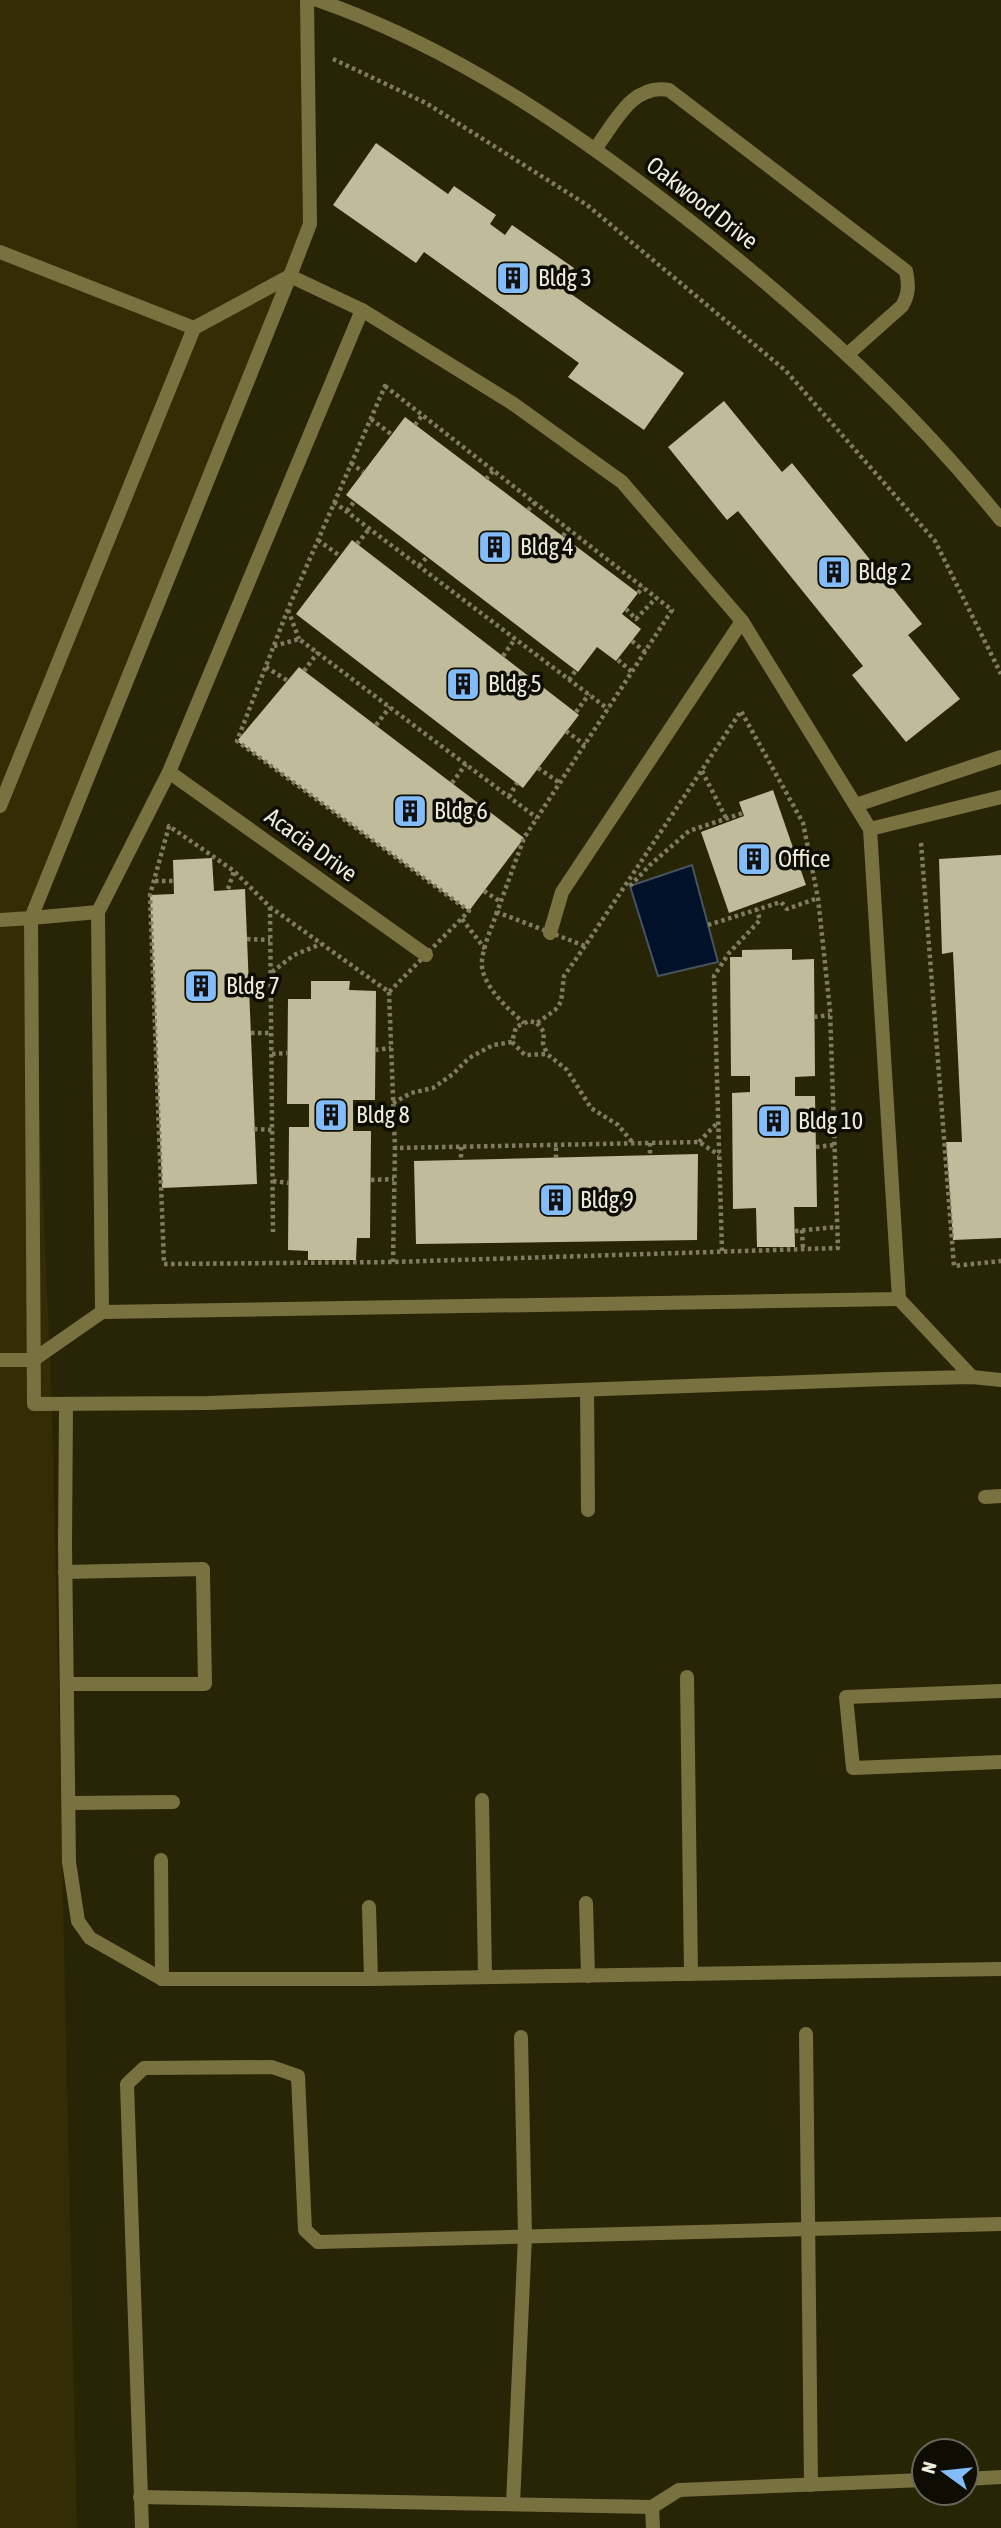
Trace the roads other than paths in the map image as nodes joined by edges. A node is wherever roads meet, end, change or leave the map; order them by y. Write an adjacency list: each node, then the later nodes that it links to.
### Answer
1 (307, 0): 5 (street)
2 (317, 0): 3 (street, Oakwood Drive)
3 (595, 149): 8 (street, Oakwood Drive); 8 (street)
4 (0, 251): 7 (street)
5 (290, 276): 6 (street); 7 (street); 18 (street)
6 (362, 310): 10 (street); 12 (street)
7 (194, 328): 15 (street)
8 (848, 354): 9 (street, Oakwood Drive)
9 (1001, 520)
10 (742, 621): 14 (street); 20 (street)
11 (1001, 757): 14 (street)
12 (169, 772): 17 (street); 21 (street, Acacia Drive)
13 (1001, 797): 16 (street)
14 (856, 805): 16 (street)
15 (0, 806)
16 (870, 829): 22 (street)
17 (99, 912): 18 (street); 23 (street)
18 (31, 918): 19 (street); 25 (street)
19 (0, 920)
20 (551, 933)
21 (426, 955)
22 (899, 1299): 23 (street); 26 (street)
23 (102, 1312): 25 (street)
24 (0, 1360): 25 (street)
25 (33, 1360): 29 (street)
26 (972, 1377): 27 (street); 28 (street)
27 (1001, 1380)
28 (587, 1390): 29 (street); 32 (street)
29 (66, 1405): 33 (street)
30 (1001, 1496): 31 (street)
31 (985, 1497)
32 (588, 1510)
33 (65, 1572): 35 (street); 35 (street)
34 (687, 1677): 45 (street)
35 (66, 1684): 40 (street)
36 (1001, 1691): 37 (street)
37 (1001, 1762)
38 (482, 1800): 46 (street)
39 (173, 1802): 40 (street)
40 (70, 1803): 48 (street)
41 (161, 1860): 48 (street)
42 (586, 1903): 47 (street)
43 (369, 1907): 49 (street)
44 (1001, 1969): 45 (street)
45 (691, 1974): 47 (street)
46 (485, 1976): 47 (street); 49 (street)
47 (589, 1976)
48 (162, 1979): 49 (street)
49 (371, 1979)
50 (806, 2034): 53 (street)
51 (521, 2037): 54 (street)
52 (1001, 2224): 53 (street)
53 (809, 2229): 54 (street); 58 (street)
54 (525, 2236): 59 (street); 60 (street)
55 (1001, 2477): 56 (street)
56 (980, 2478)
57 (910, 2481): 58 (street)
58 (811, 2485): 61 (street)
59 (141, 2497): 60 (street); 62 (street)
60 (513, 2504): 61 (street)
61 (652, 2507): 63 (street)
62 (142, 2528)
63 (653, 2528)

